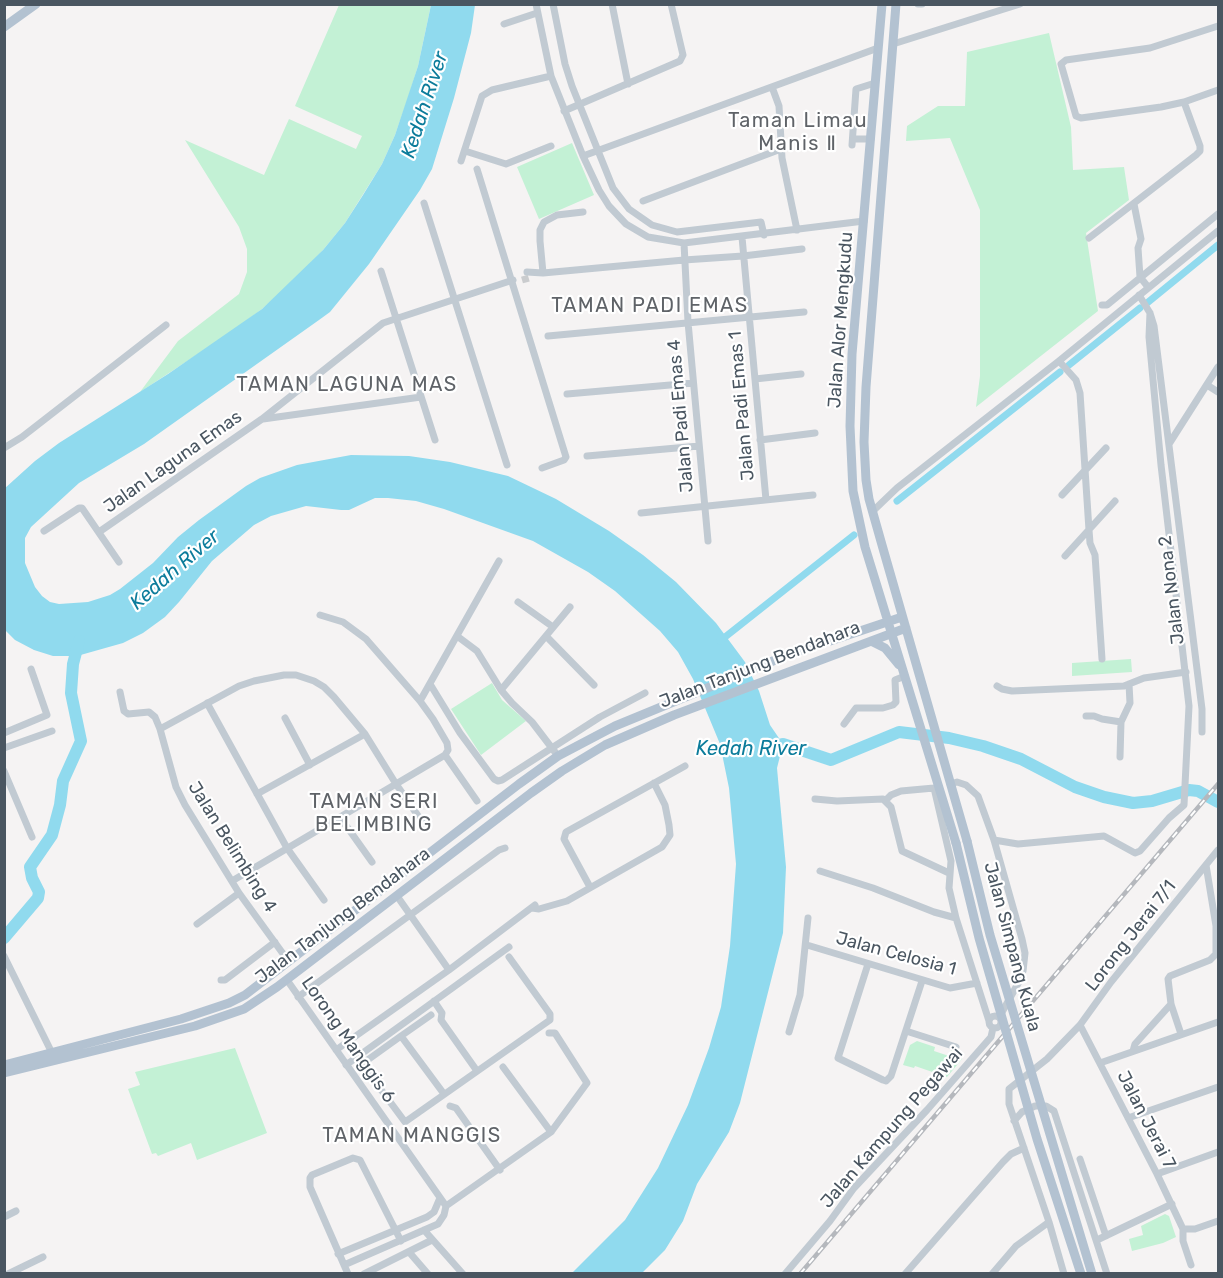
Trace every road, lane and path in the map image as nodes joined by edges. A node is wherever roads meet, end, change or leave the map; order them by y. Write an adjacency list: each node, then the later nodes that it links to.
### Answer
1 (36, 4): 12 (main road)
2 (536, 4): 9 (street)
3 (553, 4): 21 (street)
4 (612, 4): 17 (street)
5 (671, 4): 17 (street)
6 (882, 4): 14 (main road, Jalan Alor Mengkudu)
7 (896, 4): 13 (main road, Jalan Alor Mengkudu)
8 (1020, 4): 13 (street)
9 (537, 13): 10 (street); 15 (street)
10 (504, 24)
11 (1218, 26): 20 (street)
12 (4, 27)
13 (893, 44): 32 (main road, Jalan Alor Mengkudu)
14 (878, 48): 16 (main road, Jalan Alor Mengkudu); 18 (street)
15 (551, 76): 22 (street); 26 (street)
16 (875, 83): 23 (main road, Jalan Alor Mengkudu); 23 (street)
17 (628, 84): 21 (street)
18 (772, 87): 25 (street); 27 (street)
19 (1218, 90): 20 (street)
20 (1184, 102): 35 (street)
21 (580, 105): 22 (street); 27 (street)
22 (564, 111): 28 (street)
23 (871, 139): 34 (main road, Jalan Alor Mengkudu)
24 (550, 146): 26 (street)
25 (782, 149): 31 (street); 39 (street)
26 (465, 151): 29 (street)
27 (598, 151): 28 (street); 41 (street)
28 (582, 156): 44 (street)
29 (460, 161)
30 (477, 169): 51 (street)
31 (643, 201)
32 (880, 201): 34 (main road); 89 (main road, Jalan Alor Mengkudu)
33 (423, 203): 54 (street)
34 (866, 203): 38 (main road, Jalan Alor Mengkudu)
35 (1134, 204): 43 (street); 50 (street)
36 (584, 212): 49 (street)
37 (1218, 214): 50 (street)
38 (864, 221): 39 (street); 99 (main road, Jalan Alor Mengkudu)
39 (796, 230): 41 (street)
40 (1218, 231): 52 (street)
41 (764, 235): 42 (street)
42 (742, 237): 44 (street); 46 (street, Jalan Padi Emas 1)
43 (1089, 238)
44 (684, 243): 47 (street, Jalan Padi Emas 4)
45 (802, 249): 46 (street, Jalan Laguna Emas)
46 (743, 256): 47 (street, Jalan Laguna Emas); 58 (street, Jalan Padi Emas 1)
47 (684, 260): 49 (street, Jalan Laguna Emas); 60 (street, Jalan Padi Emas 4)
48 (381, 271): 59 (street)
49 (543, 273): 51 (street, Jalan Laguna Emas)
50 (1140, 277): 52 (street); 55 (street)
51 (512, 280): 54 (street, Jalan Laguna Emas); 82 (street)
52 (1148, 287): 53 (street)
53 (1140, 295): 57 (street); 63 (street)
54 (455, 298): 59 (street, Jalan Laguna Emas); 81 (street)
55 (1102, 305)
56 (804, 312): 58 (street)
57 (1150, 313): 76 (street, Jalan Nona 2); 113 (street)
58 (749, 317): 60 (street); 66 (street, Jalan Padi Emas 1)
59 (396, 318): 71 (street); 72 (street, Jalan Laguna Emas)
60 (688, 322): 62 (street); 67 (street, Jalan Padi Emas 4)
61 (166, 324): 78 (street)
62 (548, 336)
63 (1059, 361): 83 (street); 89 (street)
64 (1218, 367): 68 (street)
65 (801, 374): 66 (street)
66 (754, 379): 75 (street, Jalan Padi Emas 1)
67 (693, 383): 70 (street); 77 (street, Jalan Padi Emas 4)
68 (1207, 385): 69 (street); 76 (street)
69 (1218, 392)
70 (567, 394)
71 (421, 397): 72 (street); 74 (street)
72 (262, 419): 93 (street, Jalan Laguna Emas)
73 (815, 432): 75 (street)
74 (435, 440)
75 (760, 440): 86 (street, Jalan Padi Emas 1)
76 (1169, 444): 130 (street, Jalan Nona 2)
77 (699, 446): 80 (street); 88 (street, Jalan Padi Emas 4)
78 (4, 448)
79 (1106, 448): 83 (street)
80 (587, 456)
81 (507, 465)
82 (542, 468)
83 (1085, 470): 85 (street); 91 (street)
84 (813, 495): 86 (street)
85 (1062, 495)
86 (766, 500): 88 (street)
87 (1115, 501): 91 (street)
88 (704, 507): 90 (street); 94 (street, Jalan Padi Emas 4)
89 (873, 511): 102 (main road, Jalan Alor Mengkudu)
90 (641, 513)
91 (1089, 530): 95 (street); 111 (street)
92 (44, 531): 93 (street)
93 (99, 532): 97 (street)
94 (708, 541)
95 (1065, 556)
96 (499, 561): 108 (street)
97 (118, 562)
98 (518, 602): 104 (street)
99 (883, 606): 103 (main road, Jalan Alor Mengkudu); 106 (main road)
100 (570, 608): 104 (street)
101 (320, 615): 122 (street)
102 (902, 617): 103 (main road, Jalan Tanjung Bendahara); 105 (main road, Jalan Alor Mengkudu)
103 (888, 622): 106 (main road, Jalan Tanjung Bendahara); 107 (main road, Jalan Alor Mengkudu)
104 (553, 627): 109 (street)
105 (906, 628): 107 (main road, Jalan Tanjung Bendahara); 142 (main road, Jalan Simpang Kuala)
106 (867, 629): 136 (main road, Jalan Tanjung Bendahara)
107 (892, 634): 110 (main road, Jalan Tanjung Bendahara); 114 (main road, Jalan Simpang Kuala)
108 (457, 636): 115 (street); 119 (street)
109 (546, 636): 117 (street); 119 (street)
110 (871, 641): 114 (main road); 151 (main road, Jalan Tanjung Bendahara)
111 (1102, 659)
112 (31, 669): 131 (street)
113 (1186, 672): 116 (street); 154 (street)
114 (904, 673): 127 (street); 144 (main road, Jalan Simpang Kuala)
115 (430, 684): 122 (street); 133 (street)
116 (1129, 684): 118 (street); 126 (street)
117 (594, 685)
118 (997, 686)
119 (501, 690): 133 (street)
120 (120, 693): 128 (street)
121 (645, 693): 133 (street)
122 (420, 701): 135 (street)
123 (207, 703): 128 (street); 132 (street); 145 (street)
124 (1086, 716): 126 (street)
125 (285, 718): 138 (street)
126 (1121, 722): 137 (street)
127 (844, 724)
128 (160, 729): 162 (street, Jalan Belimbing 4)
129 (52, 731): 134 (street)
130 (1202, 732)
131 (4, 733)
132 (365, 734): 138 (street); 143 (street)
133 (552, 747): 136 (street)
134 (4, 748)
135 (445, 755): 143 (street); 147 (street)
136 (558, 756): 149 (main road, Jalan Tanjung Bendahara)
137 (1120, 757)
138 (310, 765): 145 (street)
139 (685, 766): 141 (street)
140 (4, 771): 153 (street)
141 (654, 783): 164 (street); 164 (street)
142 (950, 783): 154 (street, Jalan Kampung Pegawai); 249 (main road, Jalan Simpang Kuala, bridge)
143 (396, 784): 150 (street); 152 (street)
144 (936, 785): 148 (street); 161 (street); 248 (main road, Jalan Simpang Kuala, bridge)
145 (257, 794): 155 (street)
146 (815, 799): 148 (street)
147 (477, 801)
148 (885, 801): 161 (street)
149 (484, 810): 151 (main road); 179 (main road, Jalan Tanjung Bendahara)
150 (340, 817): 155 (street); 158 (street)
151 (493, 822): 167 (main road, Jalan Tanjung Bendahara)
152 (423, 823)
153 (32, 837)
154 (994, 840): 193 (street, Jalan Kampung Pegawai)
155 (287, 848): 162 (street); 168 (street)
156 (505, 848): 169 (street)
157 (1218, 850): 159 (street, Lorong Jerai 7/1)
158 (372, 862)
159 (1206, 865): 165 (street); 194 (street, Lorong Jerai 7/1)
160 (820, 872): 171 (street)
161 (949, 873): 171 (street)
162 (232, 881): 166 (street, Jalan Belimbing 4)
163 (1218, 886): 165 (street)
164 (590, 887): 181 (street)
165 (1210, 888): 173 (street)
166 (240, 893): 172 (street); 174 (street, Jalan Belimbing 4)
167 (397, 897): 169 (street); 183 (main road, Jalan Tanjung Bendahara)
168 (324, 900)
169 (410, 916): 181 (street); 186 (street)
170 (808, 918): 175 (street)
171 (957, 918): 185 (street)
172 (197, 924)
173 (1217, 926): 188 (street)
174 (275, 942): 179 (street, Jalan Belimbing 4); 182 (street)
175 (807, 945): 180 (street, Jalan Celosia 1); 196 (street)
176 (508, 947): 187 (street)
177 (4, 956): 203 (street)
178 (509, 957): 208 (street)
179 (290, 962): 203 (main road, Jalan Tanjung Bendahara)
180 (868, 963): 184 (street, Jalan Celosia 1); 195 (street)
181 (449, 970): 201 (street)
182 (221, 980)
183 (287, 980): 186 (street, Lorong Manggis 6); 205 (main road, Jalan Tanjung Bendahara)
184 (922, 981): 185 (street, Jalan Celosia 1); 195 (street)
185 (977, 983): 193 (street)
186 (298, 997): 201 (street, Lorong Manggis 6)
187 (434, 1001): 189 (street); 191 (street)
188 (1171, 1004): 198 (street); 202 (street)
189 (426, 1007): 190 (street); 206 (street)
190 (431, 1015): 191 (street); 199 (street)
191 (441, 1020): 208 (street)
192 (1218, 1022): 198 (street)
193 (991, 1024): 244 (street, Jalan Kampung Pegawai)
194 (1080, 1026): 204 (street, Jalan Jerai 7); 213 (street, Lorong Jerai 7/1)
195 (906, 1031): 200 (street)
196 (789, 1032)
197 (549, 1033): 214 (street)
198 (1182, 1034): 202 (street)
199 (401, 1036): 210 (street); 210 (street)
200 (956, 1047)
201 (336, 1050): 206 (street, Lorong Manggis 6)
202 (1133, 1051): 204 (street)
203 (52, 1053): 205 (main road, Jalan Tanjung Bendahara)
204 (1100, 1063): 212 (street, Jalan Jerai 7)
205 (5, 1065)
206 (346, 1065): 220 (street, Lorong Manggis 6)
207 (503, 1067): 214 (street)
208 (477, 1071): 210 (street)
209 (1218, 1087): 212 (street)
210 (444, 1094)
211 (450, 1106): 218 (street)
212 (1128, 1118): 219 (street, Jalan Jerai 7)
213 (1014, 1121): 215 (street); 232 (street)
214 (551, 1132): 218 (street)
215 (1024, 1148): 226 (street); 245 (street)
216 (1218, 1152): 219 (street)
217 (1080, 1159): 230 (street)
218 (500, 1170): 222 (street)
219 (1157, 1174): 221 (street, Jalan Jerai 7)
220 (440, 1198): 222 (street, Lorong Manggis 6); 228 (street)
221 (1172, 1204): 227 (street, Jalan Jerai 7); 230 (street)
222 (446, 1206): 229 (street)
223 (16, 1211): 224 (street)
224 (4, 1217)
225 (1218, 1221): 227 (street)
226 (1049, 1222): 246 (street); 247 (street)
227 (1183, 1229): 238 (street, Jalan Jerai 7)
228 (397, 1230): 233 (street); 235 (street); 235 (street)
229 (424, 1230): 231 (street); 233 (street)
230 (1106, 1236): 232 (street)
231 (432, 1240): 234 (street); 243 (street)
232 (1096, 1240): 250 (street)
233 (401, 1241): 237 (street)
234 (409, 1252): 241 (street); 242 (street)
235 (338, 1254): 237 (street)
236 (43, 1257): 239 (street)
237 (344, 1265): 240 (street)
238 (1191, 1265)
239 (8, 1274)
240 (348, 1274)
241 (364, 1274)
242 (428, 1274)
243 (463, 1274)
244 (785, 1274)
245 (905, 1274)
246 (992, 1274)
247 (1064, 1274)
248 (1081, 1274)
249 (1092, 1274)
250 (1107, 1274)

